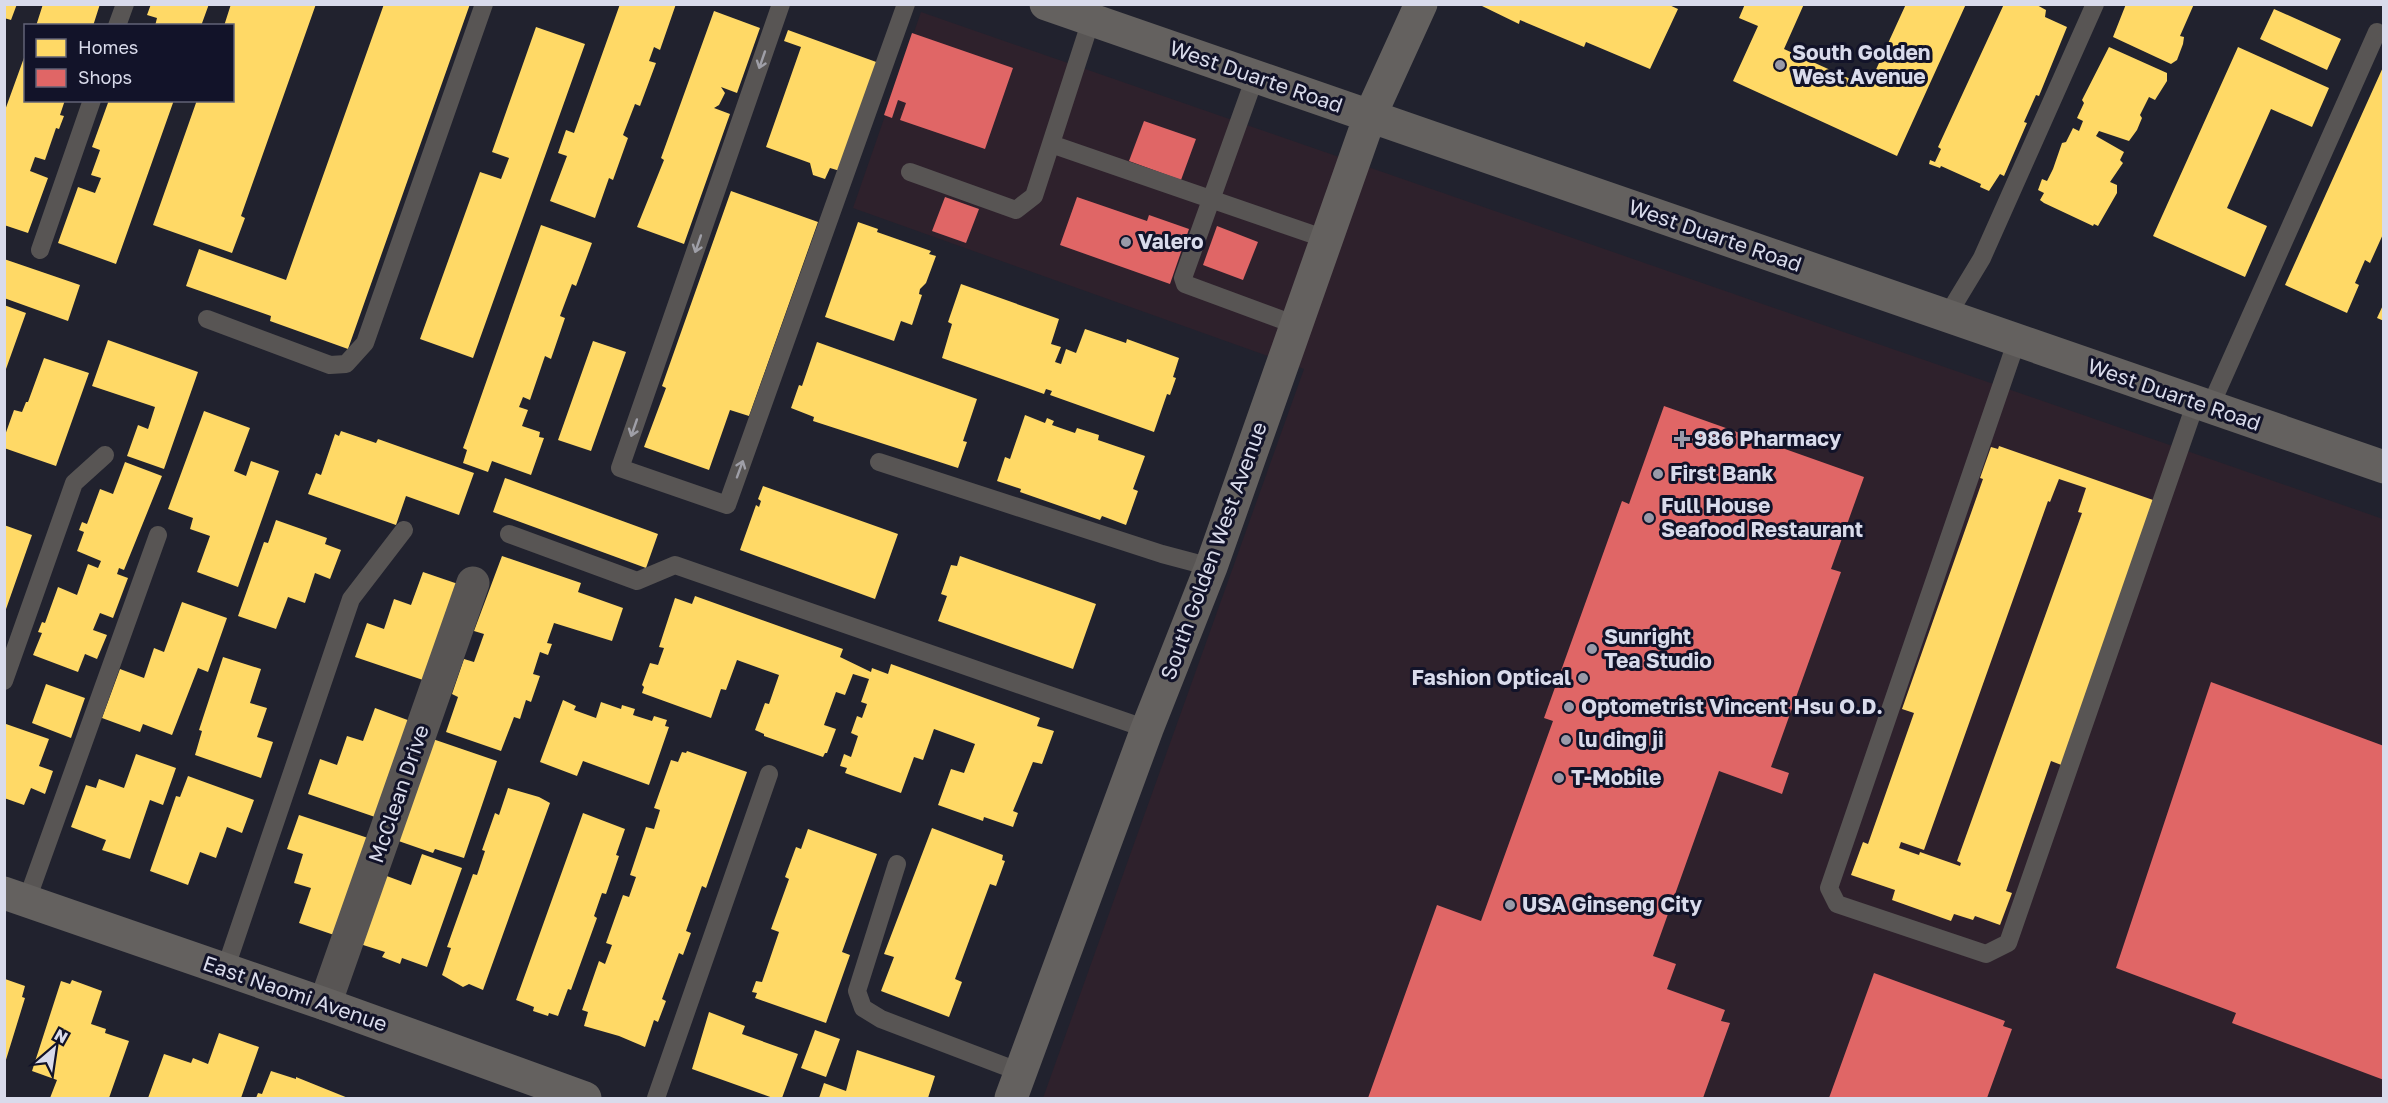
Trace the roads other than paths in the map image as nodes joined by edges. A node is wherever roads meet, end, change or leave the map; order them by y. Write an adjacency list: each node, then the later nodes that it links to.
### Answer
1 (125, 4): 9 (lane)
2 (484, 4): 20 (lane)
3 (782, 4): 4 (lane, one-way to 4)
4 (906, 4)
5 (1046, 4): 8 (street, West Duarte Road)
6 (1420, 4): 13 (street, South Golden West Avenue)
7 (2095, 4): 19 (lane)
8 (1091, 20): 11 (street, West Duarte Road); 14 (lane)
9 (118, 24)
10 (2377, 32): 23 (lane)
11 (1255, 77): 13 (street, West Duarte Road); 16 (lane)
12 (91, 102): 18 (lane)
13 (1370, 116): 17 (street, South Golden West Avenue); 19 (street, West Duarte Road)
14 (1051, 144): 15 (lane); 16 (lane)
15 (910, 172)
16 (1211, 199): 17 (lane); 21 (lane)
17 (1326, 239): 21 (street, South Golden West Avenue)
18 (40, 250)
19 (1947, 316): 22 (street, West Duarte Road)
20 (207, 319)
21 (1296, 325): 30 (street, South Golden West Avenue)
22 (2017, 340): 23 (street, West Duarte Road); 23 (lane)
23 (2204, 405): 26 (street, West Duarte Road)
24 (105, 455): 32 (lane)
25 (879, 462): 30 (lane)
26 (2384, 467)
27 (404, 530): 37 (lane)
28 (509, 534): 33 (lane)
29 (158, 535): 36 (lane)
30 (1211, 567): 33 (street, South Golden West Avenue)
31 (473, 584): 38 (street, McClean Drive)
32 (4, 681)
33 (1147, 729): 39 (street, South Golden West Avenue)
34 (769, 774): 41 (lane)
35 (897, 864): 39 (lane)
36 (16, 896): 37 (street, East Naomi Avenue)
37 (225, 970): 38 (street, East Naomi Avenue)
38 (325, 1004): 40 (street, East Naomi Avenue)
39 (1016, 1085)
40 (585, 1098)
41 (656, 1098)

